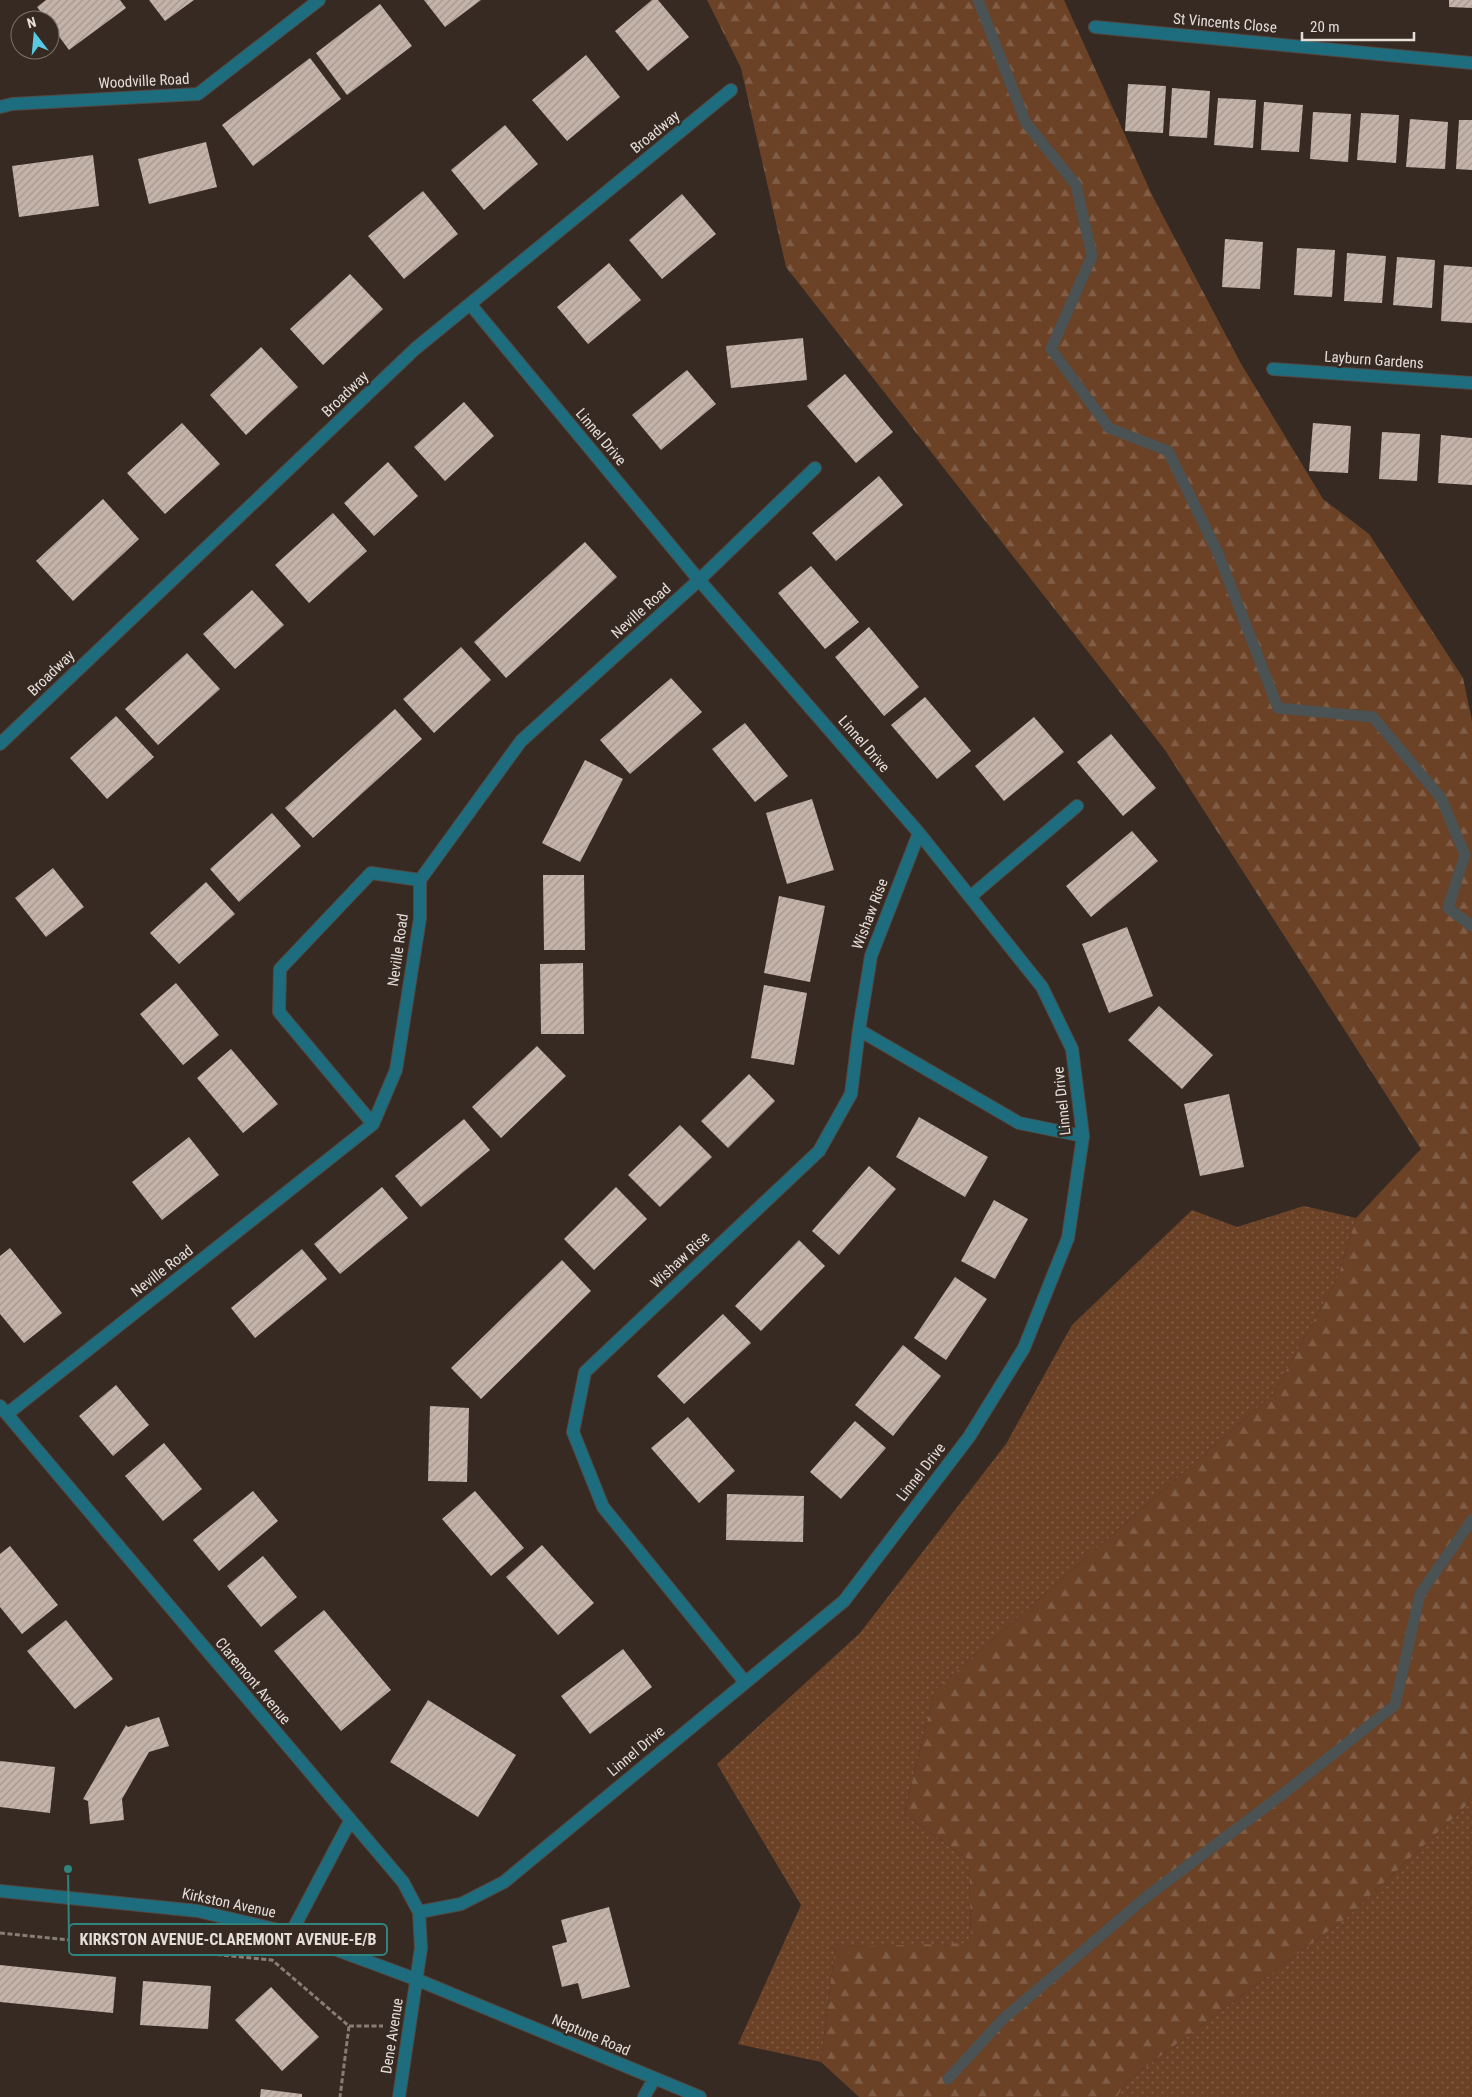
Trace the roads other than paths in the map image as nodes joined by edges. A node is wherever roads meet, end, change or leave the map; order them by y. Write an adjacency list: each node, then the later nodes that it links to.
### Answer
1 (319, 0): 5 (street, Woodville Road)
2 (1095, 27): 3 (street, St Vincents Close)
3 (1472, 63)
4 (731, 90): 6 (street, Broadway)
5 (0, 106)
6 (470, 304): 10 (street, Linnel Drive); 11 (street, Broadway)
7 (1273, 369): 8 (street, Layburn Gardens)
8 (1472, 383)
9 (815, 468): 10 (street, Neville Road)
10 (699, 580): 13 (street, Linnel Drive); 14 (street, Neville Road)
11 (0, 744)
12 (1077, 806): 15 (street)
13 (919, 833): 15 (street, Linnel Drive); 16 (street, Wishaw Rise)
14 (420, 880): 17 (street, Neville Road); 17 (street)
15 (970, 897): 18 (street, Linnel Drive)
16 (859, 1030): 18 (street); 20 (street, Wishaw Rise)
17 (374, 1124): 19 (street, Neville Road)
18 (1083, 1136): 20 (street, Linnel Drive)
19 (3, 1410): 21 (street, Claremont Avenue)
20 (746, 1682): 23 (street, Linnel Drive)
21 (350, 1821): 23 (street, Claremont Avenue); 24 (street)
22 (0, 1891): 24 (street, Kirkston Avenue)
23 (419, 1912): 25 (street, Dene Avenue)
24 (291, 1933): 25 (street, Kirkston Avenue)
25 (418, 1980): 26 (street, Kirkston Avenue); 28 (street, Dene Avenue)
26 (470, 2001): 27 (street, Neptune Road)
27 (654, 2079): 29 (street); 30 (street, Neptune Road)
28 (399, 2097)
29 (644, 2097)
30 (700, 2097)

